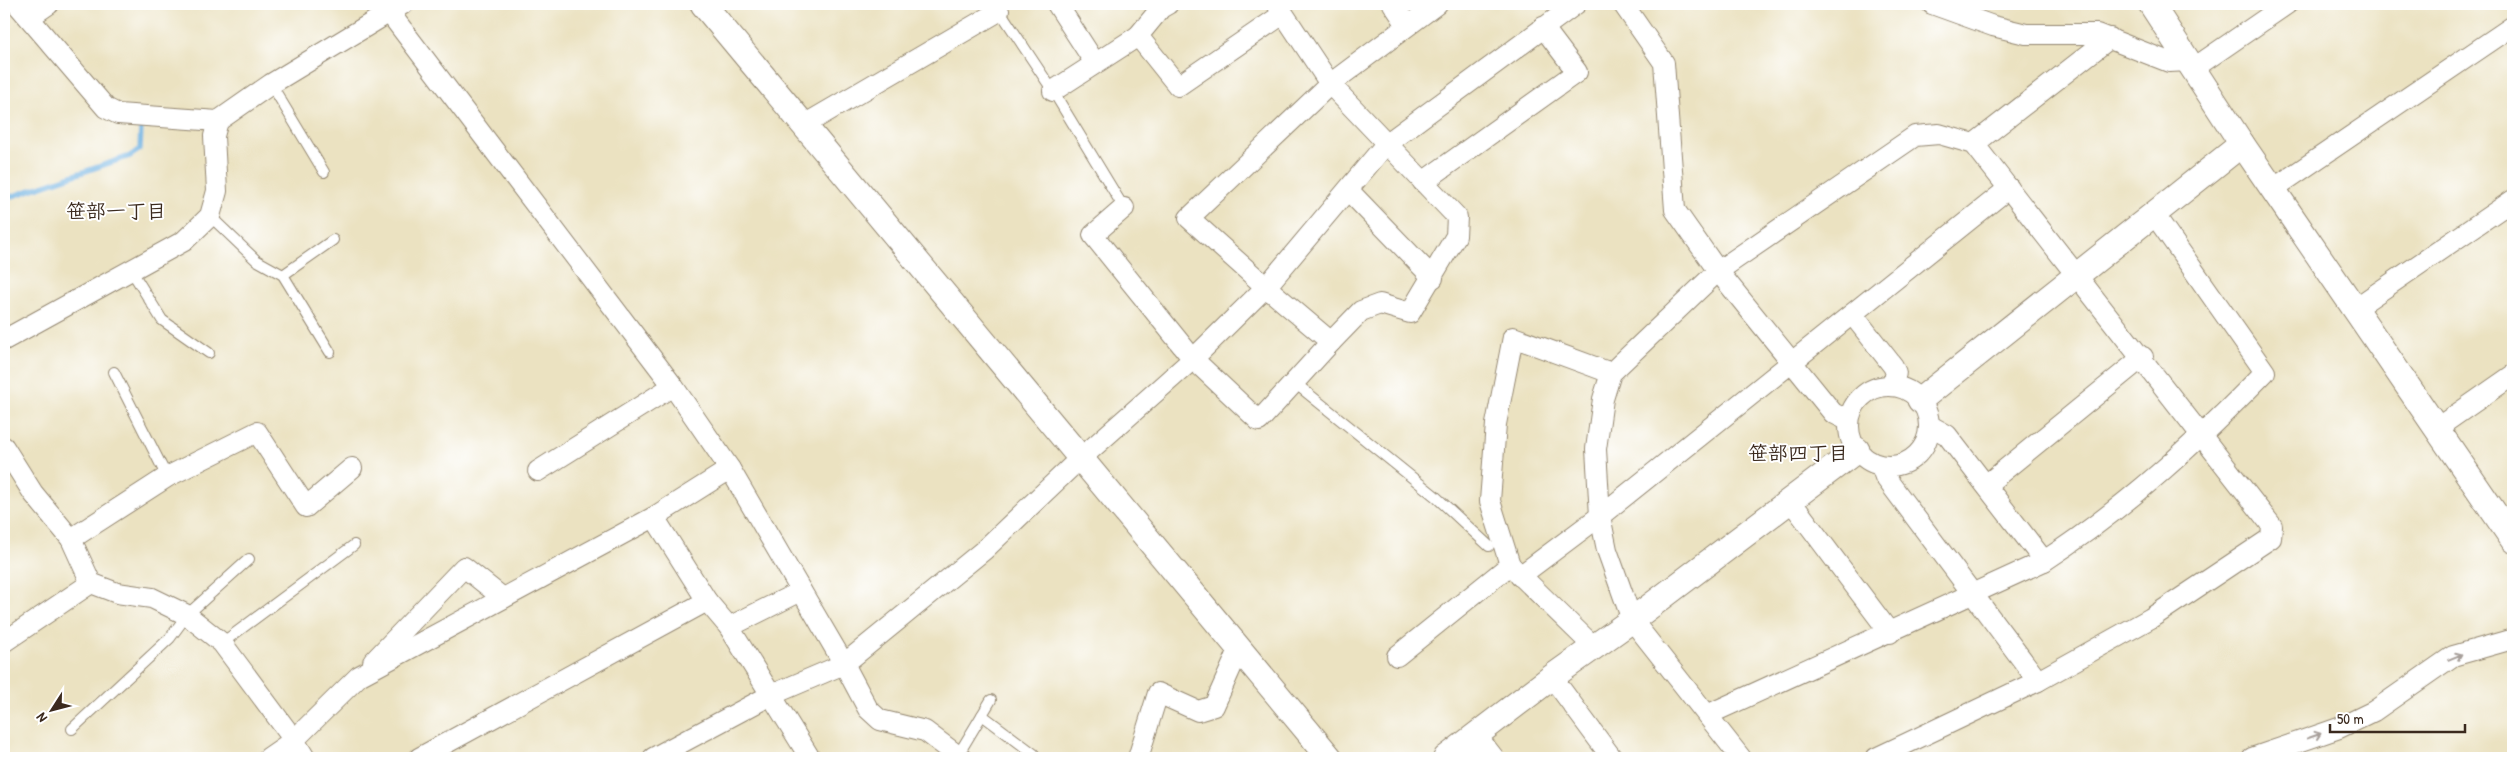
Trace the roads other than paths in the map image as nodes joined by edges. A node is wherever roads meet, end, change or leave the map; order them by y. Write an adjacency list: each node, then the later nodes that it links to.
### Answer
1 (49, 4): 15 (street)
2 (704, 4): 27 (street)
3 (1057, 4): 21 (street)
4 (1168, 4): 19 (street)
5 (1393, 4): 16 (street)
6 (1437, 4): 16 (street)
7 (1623, 4): 42 (street)
8 (1932, 4): 20 (street)
9 (2151, 4): 22 (street)
10 (2287, 4): 22 (street)
11 (997, 7): 25 (lane); 27 (street)
12 (1565, 7): 18 (street)
13 (396, 8): 23 (street); 60 (street)
14 (1280, 9): 19 (street); 24 (street)
15 (24, 10): 26 (street)
16 (1407, 25): 24 (street)
17 (2513, 26): 34 (street)
18 (1543, 27): 28 (street); 32 (street)
19 (1138, 36): 21 (street)
20 (2110, 38): 22 (street); 29 (street)
21 (1095, 63): 25 (street)
22 (2192, 65): 30 (street)
23 (271, 84): 26 (street); 31 (lane)
24 (1330, 84): 28 (street); 46 (street)
25 (1053, 91): 37 (lane)
26 (218, 121): 39 (street)
27 (804, 125): 69 (street)
28 (1386, 144): 32 (street); 35 (street)
29 (1974, 144): 33 (street); 42 (street)
30 (2242, 144): 34 (street); 38 (street)
31 (324, 172)
32 (1423, 182): 45 (street)
33 (2010, 188): 44 (street); 48 (street)
34 (2273, 189): 47 (street)
35 (1349, 191): 45 (street); 46 (street)
36 (2513, 200): 47 (street)
37 (1124, 208): 54 (street)
38 (2154, 214): 44 (street); 66 (street)
39 (210, 216): 41 (street); 43 (lane)
40 (333, 240): 43 (lane)
41 (131, 270): 49 (street); 52 (lane)
42 (1718, 271): 55 (street); 57 (street)
43 (283, 275): 51 (lane)
44 (2078, 275): 53 (street); 62 (street)
45 (1433, 278): 50 (street)
46 (1266, 286): 50 (street); 54 (street)
47 (2354, 309): 65 (street)
48 (1853, 315): 55 (street); 61 (street)
49 (4, 340)
50 (1331, 342): 59 (street)
51 (330, 352)
52 (209, 354)
53 (2143, 358): 66 (street); 75 (street)
54 (1192, 359): 59 (street); 69 (street)
55 (1793, 362): 63 (street); 78 (street)
56 (114, 372): 74 (lane)
57 (1611, 373): 78 (street); 85 (street)
58 (2513, 375): 65 (street)
59 (1295, 384): 82 (lane)
60 (673, 386): 72 (street); 73 (street)
61 (1892, 386): 62 (street); 63 (street)
62 (1920, 400): 64 (street)
63 (1849, 421): 68 (street)
64 (1929, 425): 70 (street); 75 (street)
65 (2437, 428): 79 (street)
66 (2204, 435): 84 (street); 104 (street)
67 (4, 447): 80 (street)
68 (1856, 450): 70 (street); 76 (street)
69 (1081, 458): 99 (street); 101 (street)
70 (1881, 466): 88 (street)
71 (352, 468): 74 (street)
72 (730, 469): 77 (street); 87 (street)
73 (538, 471)
74 (167, 477): 80 (street)
75 (1986, 485): 84 (street)
76 (1790, 500): 92 (street); 94 (street)
77 (654, 516): 89 (street); 90 (street)
78 (1600, 516): 85 (street); 92 (street)
79 (2510, 528)
80 (71, 538): 86 (street)
81 (354, 545): 97 (lane)
82 (1489, 546): 85 (street)
83 (249, 559): 91 (lane)
84 (2044, 561): 88 (street)
85 (1515, 570): 98 (street); 100 (street)
86 (91, 583): 91 (street); 96 (street)
87 (802, 591): 93 (street); 101 (street)
88 (1972, 593): 94 (street); 104 (street)
89 (503, 598): 102 (street); 102 (street)
90 (707, 601): 93 (street); 116 (street)
91 (187, 615): 97 (street); 109 (lane)
92 (1632, 620): 98 (street); 108 (street)
93 (729, 627): 105 (street)
94 (1890, 633): 108 (street)
95 (2513, 640): 126 (street, one-way to 95)
96 (4, 642)
97 (222, 643): 111 (street)
98 (1594, 647): 103 (street)
99 (1239, 650): 119 (street); 120 (street)
100 (1398, 656)
101 (844, 664): 105 (street); 113 (street)
102 (359, 676): 111 (street)
103 (1552, 677): 110 (street); 123 (street)
104 (2038, 681): 125 (street)
105 (769, 696): 117 (street); 118 (street)
106 (992, 700): 107 (lane)
107 (982, 715): 112 (lane); 113 (lane)
108 (1707, 716): 124 (street)
109 (72, 729)
110 (1476, 735): 121 (street); 122 (street)
111 (294, 740): 114 (street); 115 (street)
112 (1034, 754)
113 (960, 757)
114 (268, 758)
115 (305, 758)
116 (419, 758)
117 (653, 758)
118 (810, 758)
119 (1138, 758)
120 (1330, 758)
121 (1446, 758)
122 (1494, 758)
123 (1612, 758)
124 (1741, 758)
125 (1876, 758)
126 (2252, 758)

